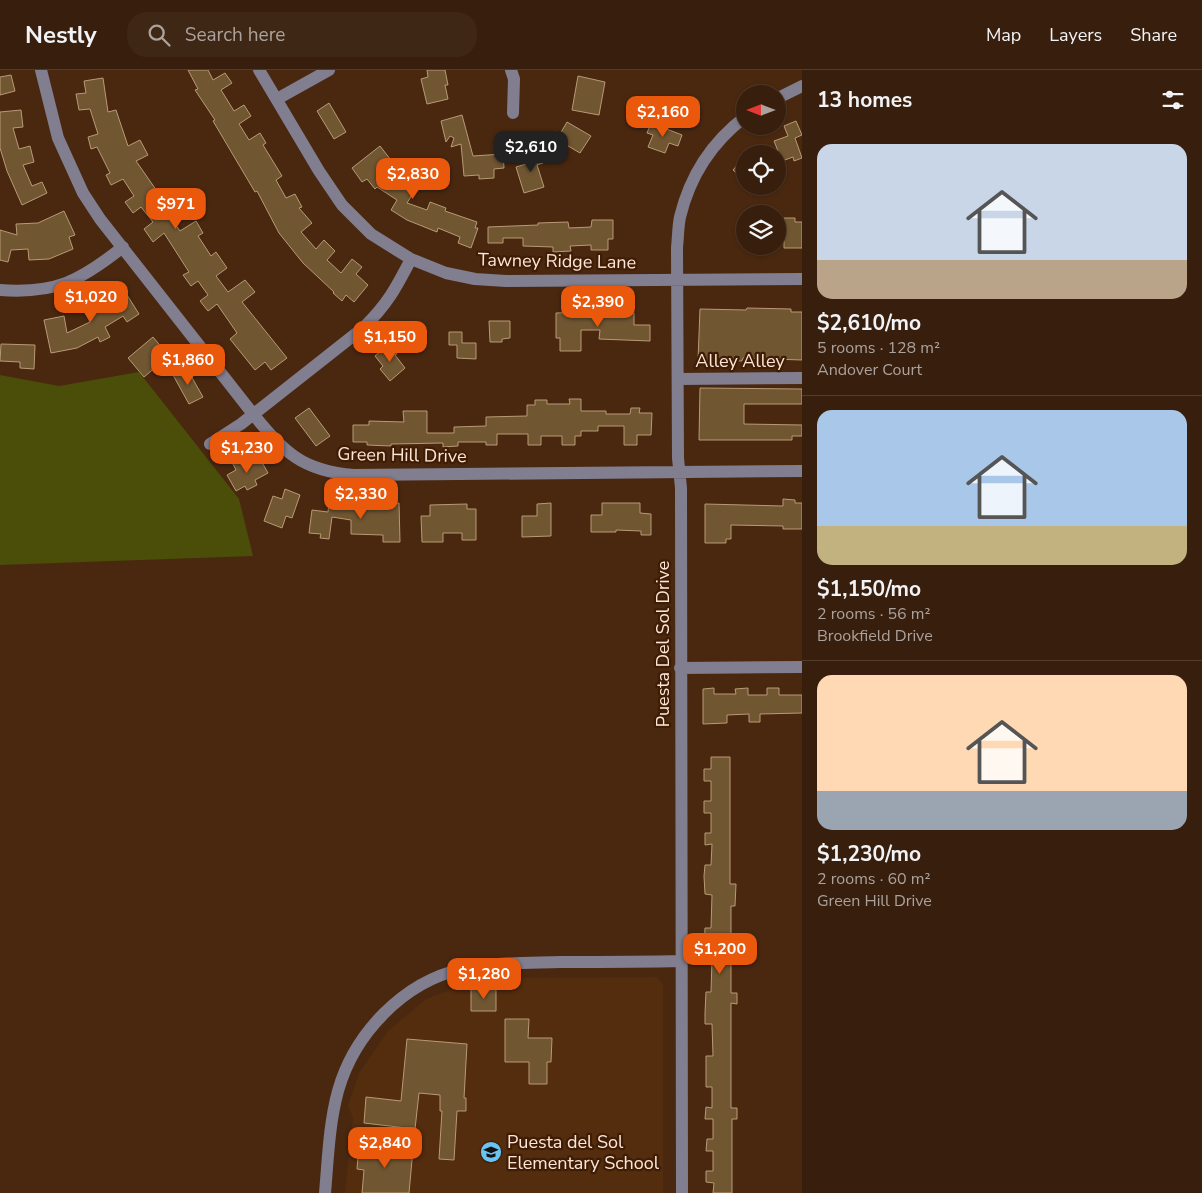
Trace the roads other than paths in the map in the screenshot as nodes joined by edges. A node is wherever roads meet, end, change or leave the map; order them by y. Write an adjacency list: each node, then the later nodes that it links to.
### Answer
1 (41, 70): 10 (street, Green Hill Drive)
2 (259, 70): 7 (street, Tawney Ridge Lane)
3 (329, 70): 7 (street)
4 (511, 70): 8 (street)
5 (802, 86): 6 (street)
6 (786, 94)
7 (277, 99): 11 (street, Tawney Ridge Lane)
8 (513, 113)
9 (736, 124): 13 (street, Puesta Del Sol Drive)
10 (123, 247): 14 (street); 17 (street, Green Hill Drive)
11 (411, 259): 13 (street, Tawney Ridge Lane); 17 (street)
12 (802, 279): 13 (street, Tawney Ridge Lane)
13 (677, 280): 16 (street, Puesta Del Sol Drive)
14 (0, 290)
15 (802, 378): 16 (street, Alley Alley)
16 (678, 379): 20 (street, Puesta Del Sol Drive)
17 (253, 414): 18 (street); 20 (street, Green Hill Drive)
18 (210, 444)
19 (802, 471): 20 (street, Green Hill Drive)
20 (680, 472): 22 (street, Puesta Del Sol Drive)
21 (802, 667): 22 (street)
22 (680, 668): 23 (street, Puesta Del Sol Drive)
23 (682, 961): 24 (street); 25 (street, Puesta Del Sol Drive)
24 (325, 1193)
25 (682, 1193)

